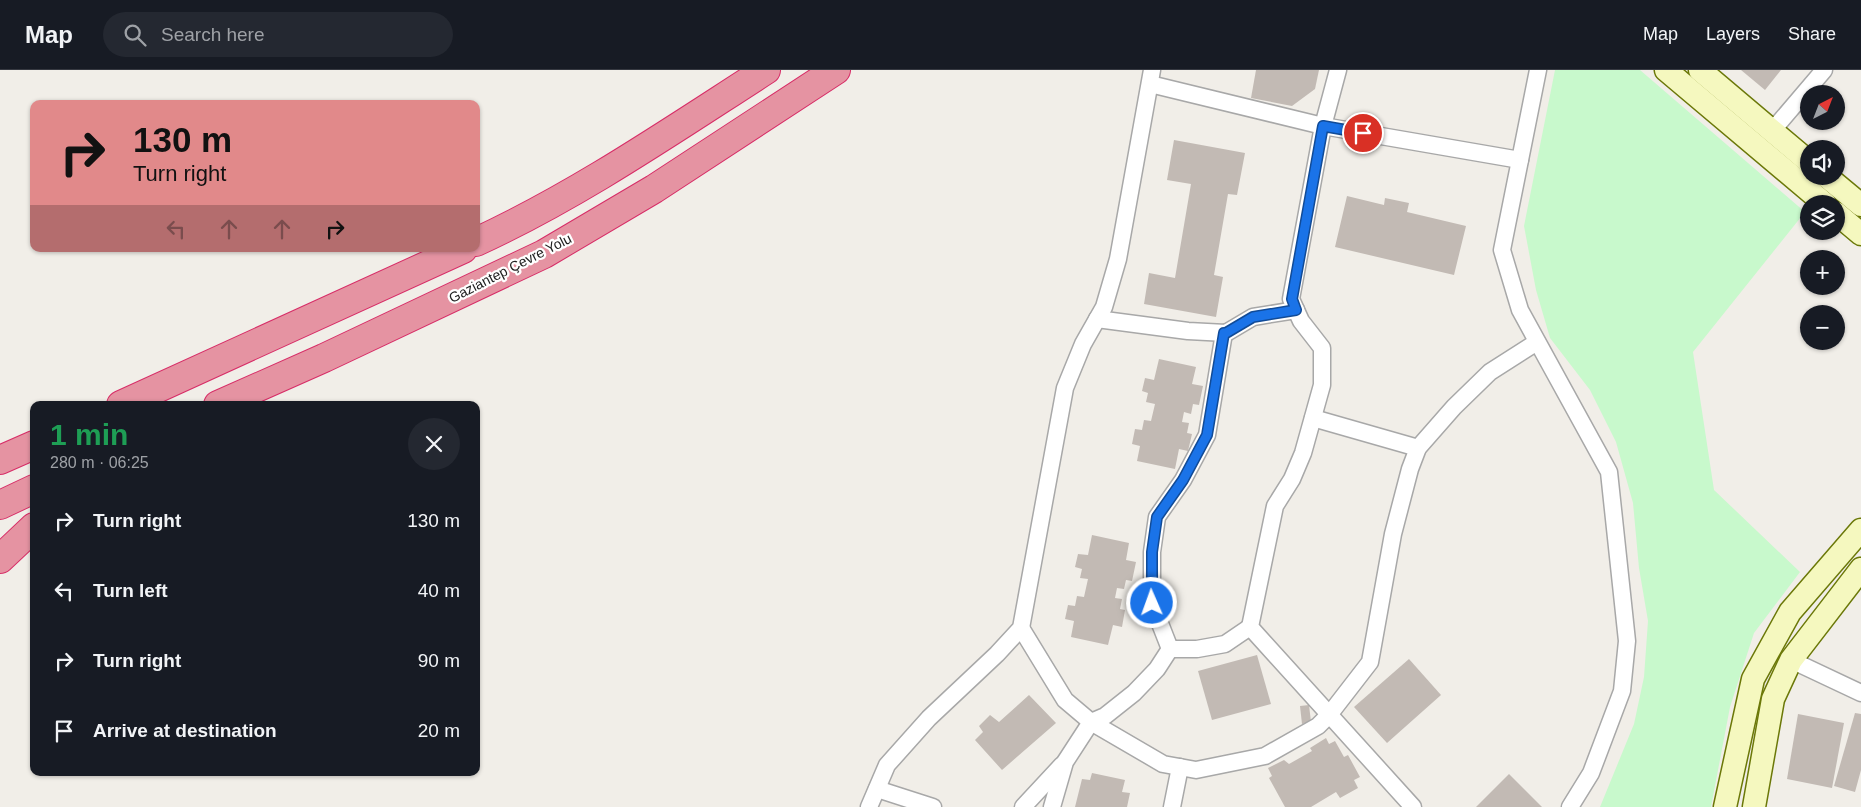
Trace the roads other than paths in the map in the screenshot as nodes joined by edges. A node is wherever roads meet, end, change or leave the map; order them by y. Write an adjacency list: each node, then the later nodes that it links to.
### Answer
1 (766, 70): 18 (highway)
2 (836, 70): 25 (highway, Gaziantep Çevre Yolu)
3 (1338, 70): 9 (street)
4 (1538, 70): 12 (street)
5 (1666, 70): 14 (street)
6 (1700, 70): 10 (street)
7 (1824, 70): 10 (street)
8 (1151, 77): 9 (street); 21 (street)
9 (1323, 126): 12 (street); 20 (street)
10 (1772, 131): 11 (street)
11 (1800, 154)
12 (1520, 160): 23 (street)
13 (1837, 185): 15 (street)
14 (1814, 195)
15 (1861, 205)
16 (1845, 221): 17 (street)
17 (1861, 234)
18 (480, 240)
19 (456, 252): 24 (highway)
20 (1296, 310): 22 (street); 26 (street)
21 (1097, 319): 22 (street); 37 (street)
22 (1224, 333): 38 (street)
23 (1537, 342): 28 (street); 52 (street)
24 (130, 401)
25 (228, 401)
26 (1313, 418): 28 (street); 36 (street)
27 (30, 447): 29 (highway)
28 (1418, 448): 41 (street)
29 (0, 460)
30 (30, 491): 31 (highway)
31 (0, 505)
32 (1861, 530): 53 (street)
33 (30, 531): 34 (highway)
34 (0, 559)
35 (1861, 569): 39 (street)
36 (1250, 627): 38 (street); 41 (street)
37 (1021, 628): 42 (street); 45 (street)
38 (1170, 649): 42 (street)
39 (1791, 660): 40 (street); 54 (street)
40 (1861, 692)
41 (1330, 715): 44 (street); 51 (street)
42 (1091, 722): 43 (street); 44 (street)
43 (1065, 762): 48 (street); 49 (street)
44 (1180, 767): 50 (street)
45 (877, 789): 46 (street); 47 (street)
46 (869, 807)
47 (933, 807)
48 (1023, 807)
49 (1052, 807)
50 (1172, 807)
51 (1413, 807)
52 (1570, 807)
53 (1725, 807)
54 (1754, 807)

